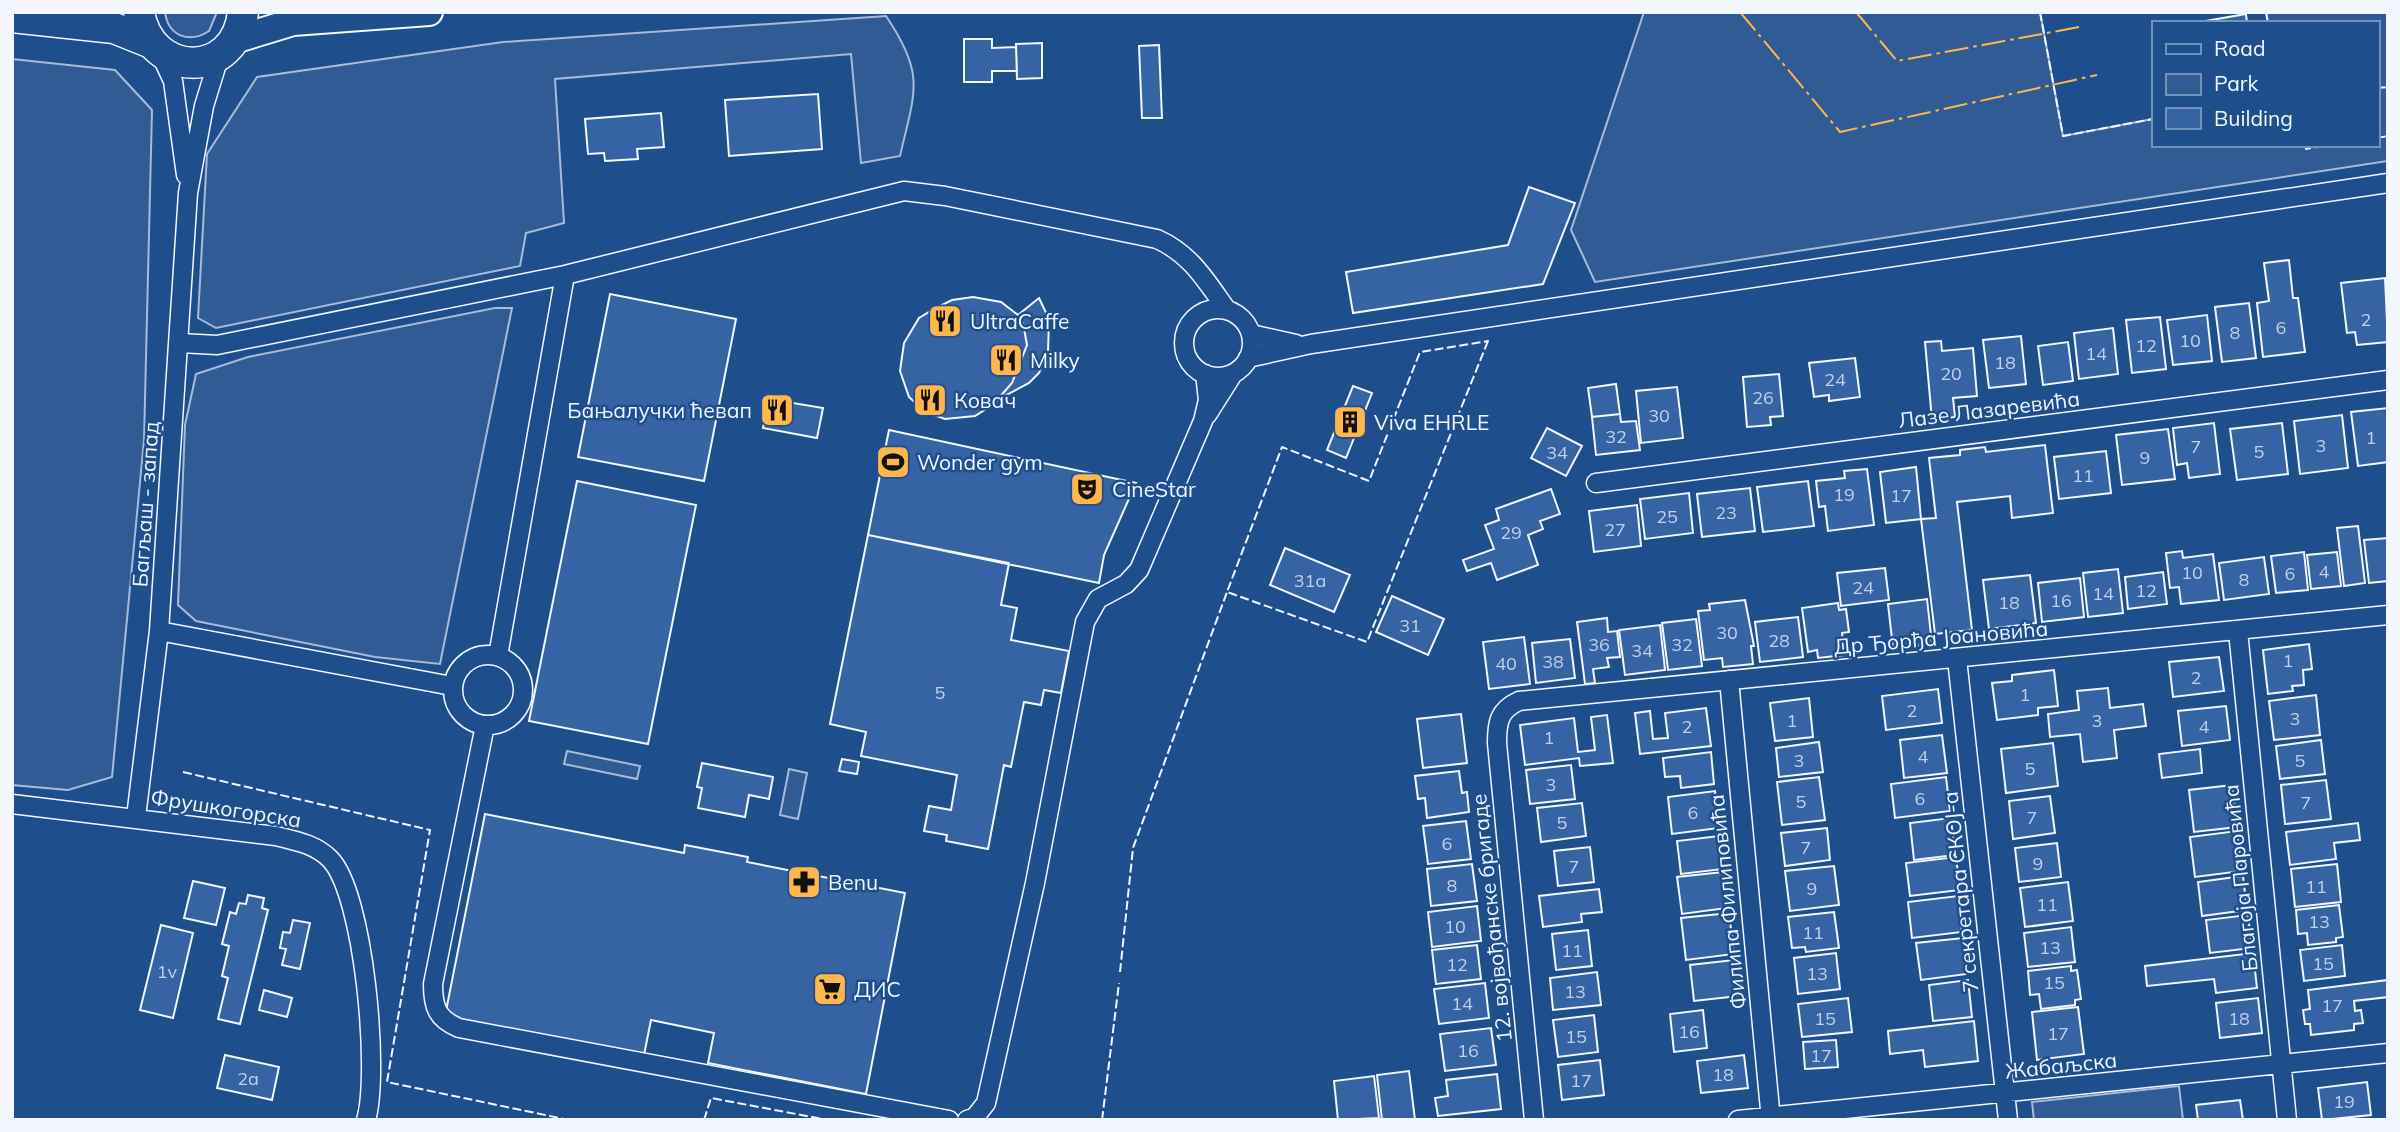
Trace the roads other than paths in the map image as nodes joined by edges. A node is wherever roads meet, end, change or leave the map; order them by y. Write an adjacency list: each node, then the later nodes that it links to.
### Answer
1 (139, 12): 5 (main road)
2 (429, 12): 4 (main road)
3 (12, 17): 5 (main road)
4 (232, 36): 5 (main road); 7 (street, Багљаш - запад)
5 (155, 48): 7 (street, Багљаш - запад)
6 (2388, 183): 14 (street)
7 (188, 193): 13 (street, Багљаш - запад)
8 (1201, 274): 9 (street); 10 (street); 11 (street)
9 (565, 275): 13 (street); 24 (street)
10 (1227, 310): 11 (street); 12 (street)
11 (1205, 312): 16 (street)
12 (1251, 334): 14 (street); 15 (street)
13 (180, 343): 22 (street, Багљаш - запад)
14 (1303, 345): 15 (street)
15 (1248, 358): 17 (street)
16 (1205, 374): 17 (street); 19 (street)
17 (1233, 374): 19 (street)
18 (2388, 380): 20 (street, Лазе Лазаревића)
19 (1203, 421): 38 (street)
20 (1596, 484)
21 (2388, 615): 23 (street, Др Ђорђа Јоановића)
22 (159, 631): 27 (street); 31 (street, Багљаш - запад)
23 (2238, 631): 25 (street, Др Ђорђа Јоановића); 33 (street, Благоја Паровића)
24 (498, 656): 27 (street); 29 (street)
25 (1957, 659): 26 (street, Др Ђорђа Јоановића); 34 (street, 7 секретара СКОЈ-а)
26 (1729, 680): 28 (street, Др Ђорђа Јоановића); 35 (street, Филипа Филиповића)
27 (452, 686): 29 (street)
28 (1502, 712): 39 (street, 12. војвођанске бригаде)
29 (485, 725): 37 (street)
30 (12, 804): 31 (street, Фрушкогорска)
31 (136, 817): 36 (street, Фрушкогорска)
32 (2388, 1053): 33 (street, Жабаљска)
33 (2282, 1063): 34 (street, Жабаљска); 42 (street, Благоја Паровића)
34 (2005, 1094): 35 (street, Жабаљска); 41 (street, 7 секретара СКОЈ-а)
35 (1771, 1118): 40 (street, Жабаљска)
36 (367, 1119)
37 (949, 1120)
38 (967, 1120)
39 (1534, 1120)
40 (1738, 1120)
41 (2008, 1120)
42 (2287, 1120)

